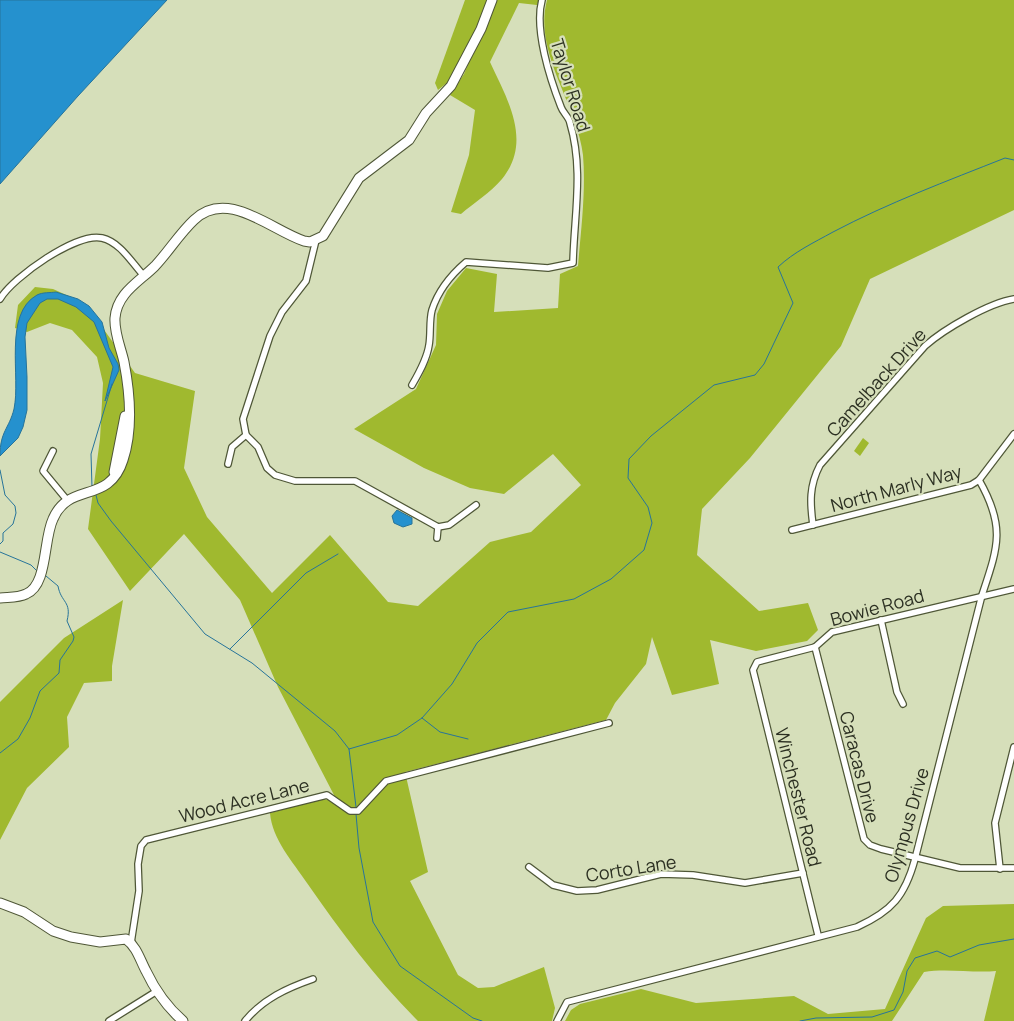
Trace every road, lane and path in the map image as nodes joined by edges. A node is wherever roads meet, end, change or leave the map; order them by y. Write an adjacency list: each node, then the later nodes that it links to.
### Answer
1 (492, 0): 3 (street)
2 (542, 0): 7 (street, Taylor Road)
3 (316, 240): 4 (street); 9 (street)
4 (144, 276): 5 (street); 13 (street)
5 (0, 298)
6 (1014, 299): 15 (street, Camelback Drive)
7 (412, 385)
8 (1014, 434): 12 (street, North Marly Way)
9 (246, 435): 11 (street); 16 (street)
10 (53, 451): 13 (street)
11 (228, 464)
12 (979, 480): 15 (street, North Marly Way); 20 (street, Olympus Drive)
13 (67, 500): 21 (street)
14 (476, 505): 16 (street)
15 (813, 525): 17 (street, North Marly Way)
16 (438, 527): 18 (street)
17 (792, 530)
18 (437, 538)
19 (1014, 589): 20 (street, Bowie Road)
20 (982, 595): 22 (street, Bowie Road); 28 (street, Olympus Drive)
21 (0, 598)
22 (881, 620): 23 (street, Bowie Road); 25 (street)
23 (814, 647): 24 (street, Bowie Road); 28 (street, Caracas Drive)
24 (754, 665): 32 (street, Winchester Road)
25 (903, 704)
26 (609, 723): 35 (street, Wood Acre Lane)
27 (1014, 747): 31 (street)
28 (915, 859): 31 (street); 34 (street, Olympus Drive)
29 (529, 867): 32 (street, Corto Lane)
30 (1014, 868): 31 (street)
31 (1000, 869)
32 (803, 872): 34 (street, Winchester Road)
33 (0, 903): 35 (street)
34 (818, 936): 41 (street, Olympus Drive)
35 (132, 943): 37 (street)
36 (313, 980): 40 (street)
37 (157, 991): 38 (street); 39 (street)
38 (110, 1021)
39 (183, 1021)
40 (246, 1021)
41 (557, 1021)

